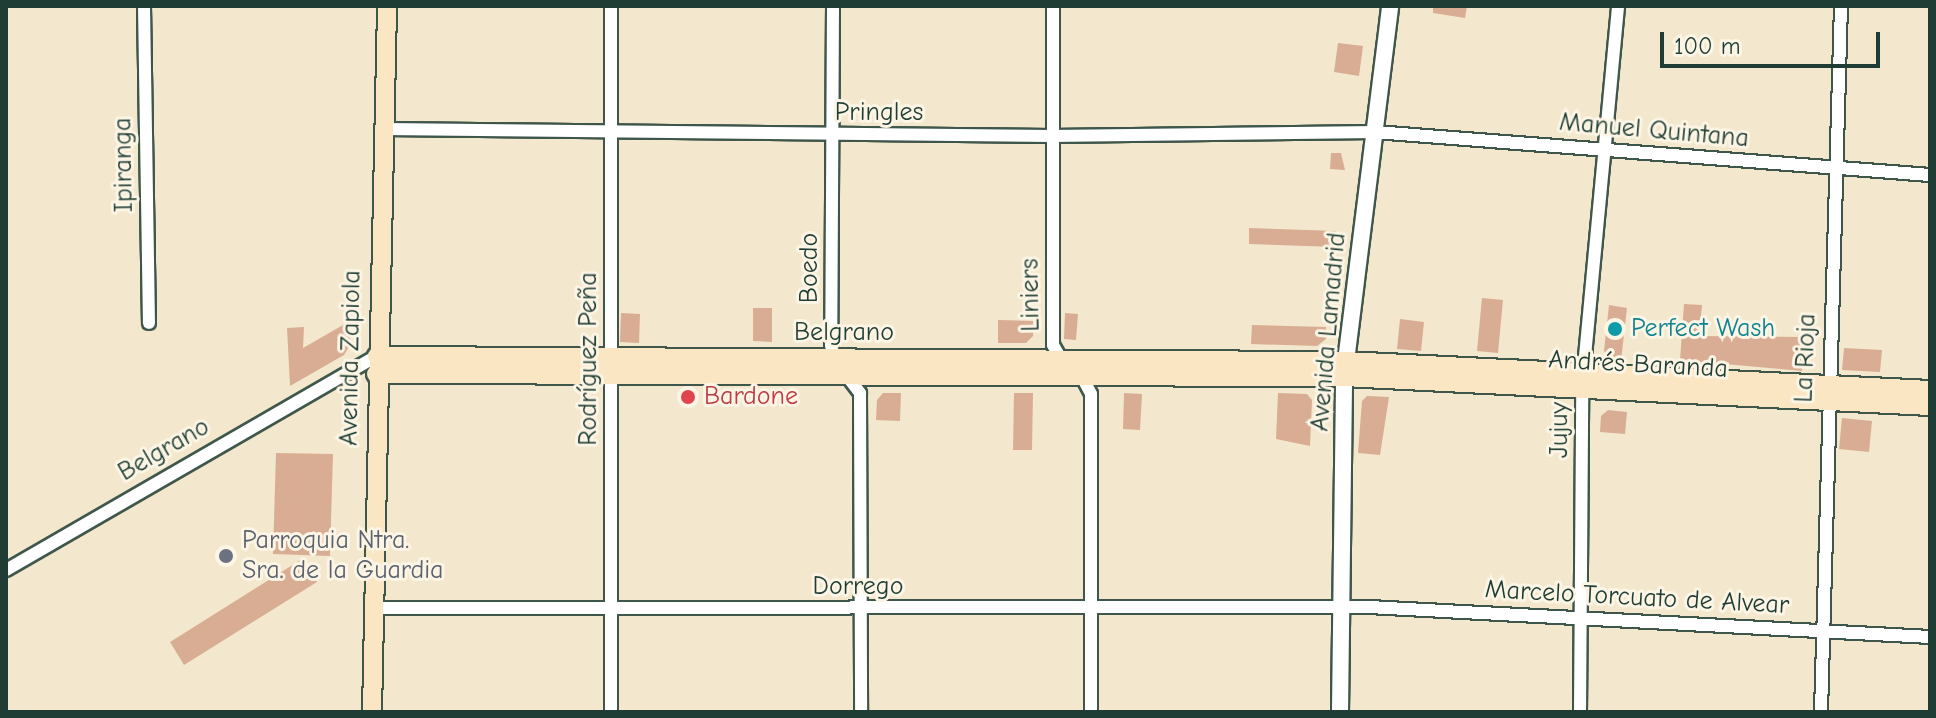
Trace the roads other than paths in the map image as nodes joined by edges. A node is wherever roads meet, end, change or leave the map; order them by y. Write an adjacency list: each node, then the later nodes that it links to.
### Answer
1 (144, 6): 17 (street, Ipiranga)
2 (387, 6): 9 (main road, Avenida Zapiola)
3 (611, 6): 10 (street, Rodríguez Peña)
4 (833, 6): 12 (street, Boedo)
5 (1053, 6): 13 (street, Liniers)
6 (1390, 6): 11 (street, Avenida Lamadrid)
7 (1618, 6): 14 (street, Jujuy)
8 (1841, 6): 15 (street, La Rioja)
9 (383, 129): 10 (street, Pringles); 20 (main road, Avenida Zapiola)
10 (611, 132): 12 (street, Pringles); 21 (street, Rodríguez Peña)
11 (1375, 132): 13 (street, Pringles); 14 (street, Manuel Quintana); 22 (street, Avenida Lamadrid)
12 (832, 135): 13 (street, Pringles); 18 (street, Boedo)
13 (1051, 136): 19 (street, Liniers)
14 (1604, 148): 15 (street, Manuel Quintana); 25 (street, Jujuy)
15 (1835, 168): 16 (street, Manuel Quintana); 27 (street, La Rioja)
16 (1930, 175)
17 (149, 323)
18 (834, 359): 19 (main road, Belgrano); 21 (main road, Belgrano); 23 (street)
19 (1059, 359): 22 (main road, Belgrano); 24 (street, Liniers)
20 (377, 365): 21 (main road, Belgrano); 29 (street, Belgrano); 31 (main road, Avenida Zapiola)
21 (611, 367): 23 (main road, Belgrano); 33 (street, Rodríguez Peña)
22 (1345, 369): 24 (main road, Belgrano); 25 (main road, Andrés Baranda); 30 (street, Avenida Lamadrid)
23 (848, 375): 24 (main road, Belgrano); 32 (street)
24 (1082, 375): 34 (street)
25 (1583, 381): 27 (main road, Andrés Baranda); 35 (street, Jujuy)
26 (1930, 390): 27 (main road, Andrés Baranda)
27 (1827, 393): 28 (main road, Andrés Baranda); 36 (street, La Rioja)
28 (1930, 406)
29 (6, 570)
30 (1341, 606): 34 (street, Dorrego); 35 (street, Marcelo Torcuato de Alvear); 42 (street, Avenida Lamadrid)
31 (375, 608): 33 (street, Dorrego); 38 (main road, Avenida Zapiola)
32 (861, 609): 33 (street, Dorrego); 34 (street, Dorrego); 40 (street)
33 (611, 610): 39 (street, Rodríguez Peña)
34 (1090, 610): 41 (street)
35 (1581, 616): 36 (street, Marcelo Torcuato de Alvear); 43 (street, Jujuy)
36 (1822, 631): 37 (street, Marcelo Torcuato de Alvear); 44 (street, La Rioja)
37 (1930, 637)
38 (372, 712)
39 (611, 712)
40 (861, 712)
41 (1091, 712)
42 (1340, 712)
43 (1580, 712)
44 (1821, 712)

